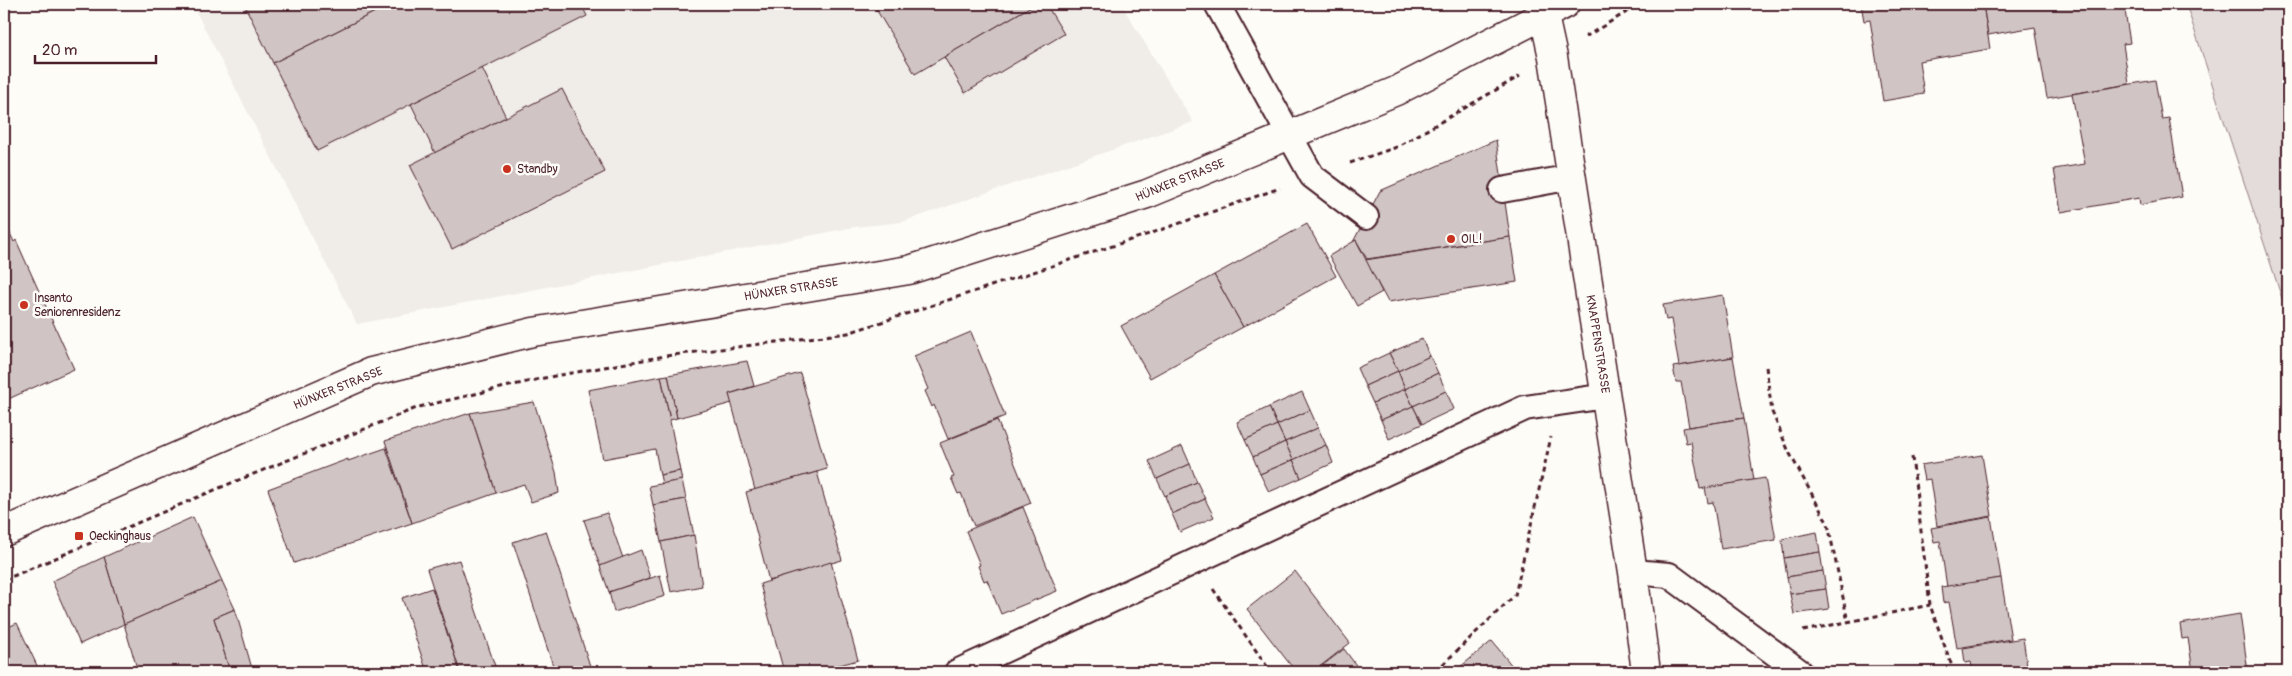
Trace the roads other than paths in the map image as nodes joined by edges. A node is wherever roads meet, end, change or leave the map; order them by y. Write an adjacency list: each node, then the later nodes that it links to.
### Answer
1 (1217, 4): 3 (lane)
2 (1555, 10): 3 (main road, HÜNXER STRASSE); 4 (main road, KNAPPENSTRASSE)
3 (1290, 134): 6 (lane); 8 (main road, HÜNXER STRASSE)
4 (1572, 177): 5 (lane); 7 (main road, KNAPPENSTRASSE)
5 (1502, 190)
6 (1366, 217)
7 (1606, 396): 9 (main road, KNAPPENSTRASSE); 10 (lane)
8 (4, 532)
9 (1633, 572): 11 (main road, KNAPPENSTRASSE); 12 (lane)
10 (956, 672)
11 (1646, 672)
12 (1800, 672)

